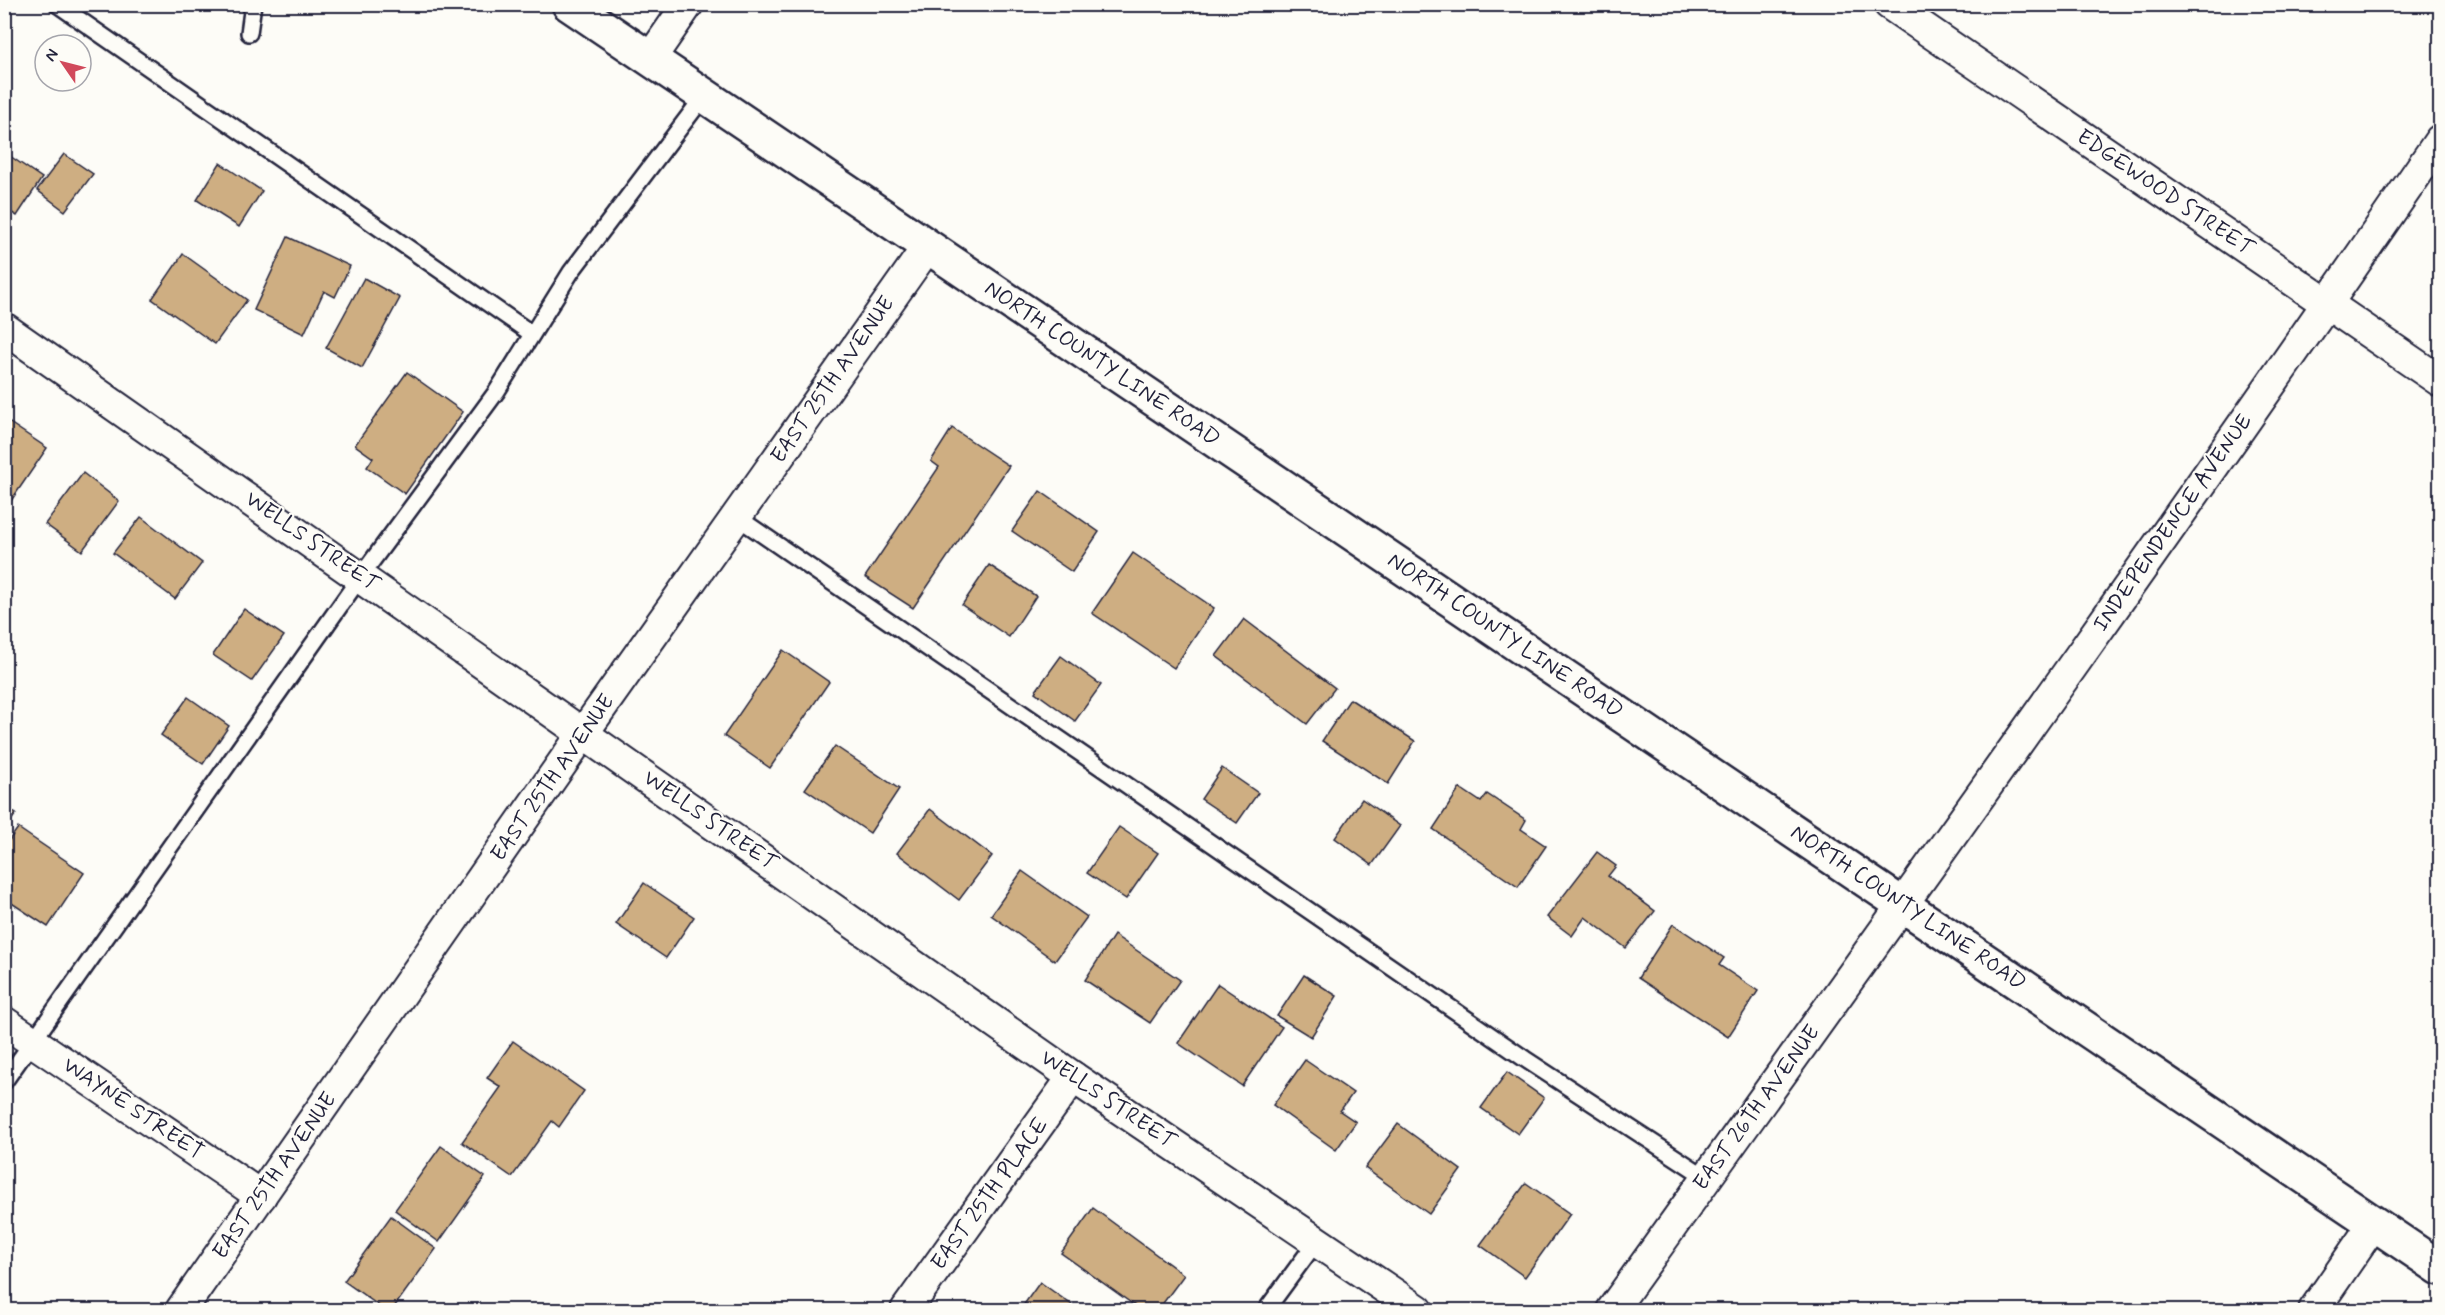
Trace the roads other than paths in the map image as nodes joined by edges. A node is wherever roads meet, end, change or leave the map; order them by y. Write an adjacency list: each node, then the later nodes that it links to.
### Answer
1 (57, 4): 13 (lane)
2 (253, 4): 6 (lane)
3 (569, 4): 7 (main road, NORTH COUNTY LINE ROAD)
4 (688, 4): 7 (street)
5 (1888, 4): 11 (street, EDGEWOOD STREET)
6 (249, 33)
7 (650, 59): 8 (main road, NORTH COUNTY LINE ROAD)
8 (704, 96): 10 (main road, NORTH COUNTY LINE ROAD); 13 (lane)
9 (2440, 140): 11 (street, INDEPENDENCE AVENUE)
10 (928, 246): 15 (street, EAST 25TH AVENUE); 18 (main road, NORTH COUNTY LINE ROAD)
11 (2328, 304): 14 (street, EDGEWOOD STREET); 18 (street, INDEPENDENCE AVENUE)
12 (4, 328): 16 (street, WELLS STREET)
13 (532, 334): 16 (lane)
14 (2440, 381)
15 (737, 517): 17 (street, EAST 25TH AVENUE); 23 (lane)
16 (361, 576): 17 (street, WELLS STREET); 20 (lane)
17 (584, 732): 21 (street, WELLS STREET); 24 (street, EAST 25TH AVENUE)
18 (1903, 905): 23 (street, EAST 26TH AVENUE); 25 (main road, NORTH COUNTY LINE ROAD)
19 (4, 1022): 20 (street, WAYNE STREET)
20 (33, 1041): 22 (lane); 24 (street, WAYNE STREET)
21 (1073, 1077): 26 (street, WELLS STREET); 29 (street, EAST 25TH PLACE)
22 (4, 1082)
23 (1707, 1178): 32 (street, EAST 26TH AVENUE)
24 (261, 1196): 28 (street, EAST 25TH AVENUE)
25 (2374, 1223): 27 (main road, NORTH COUNTY LINE ROAD); 33 (street)
26 (1316, 1242): 30 (lane); 31 (street, WELLS STREET)
27 (2440, 1268)
28 (181, 1311)
29 (906, 1311)
30 (1266, 1311)
31 (1418, 1311)
32 (1612, 1311)
33 (2313, 1311)

